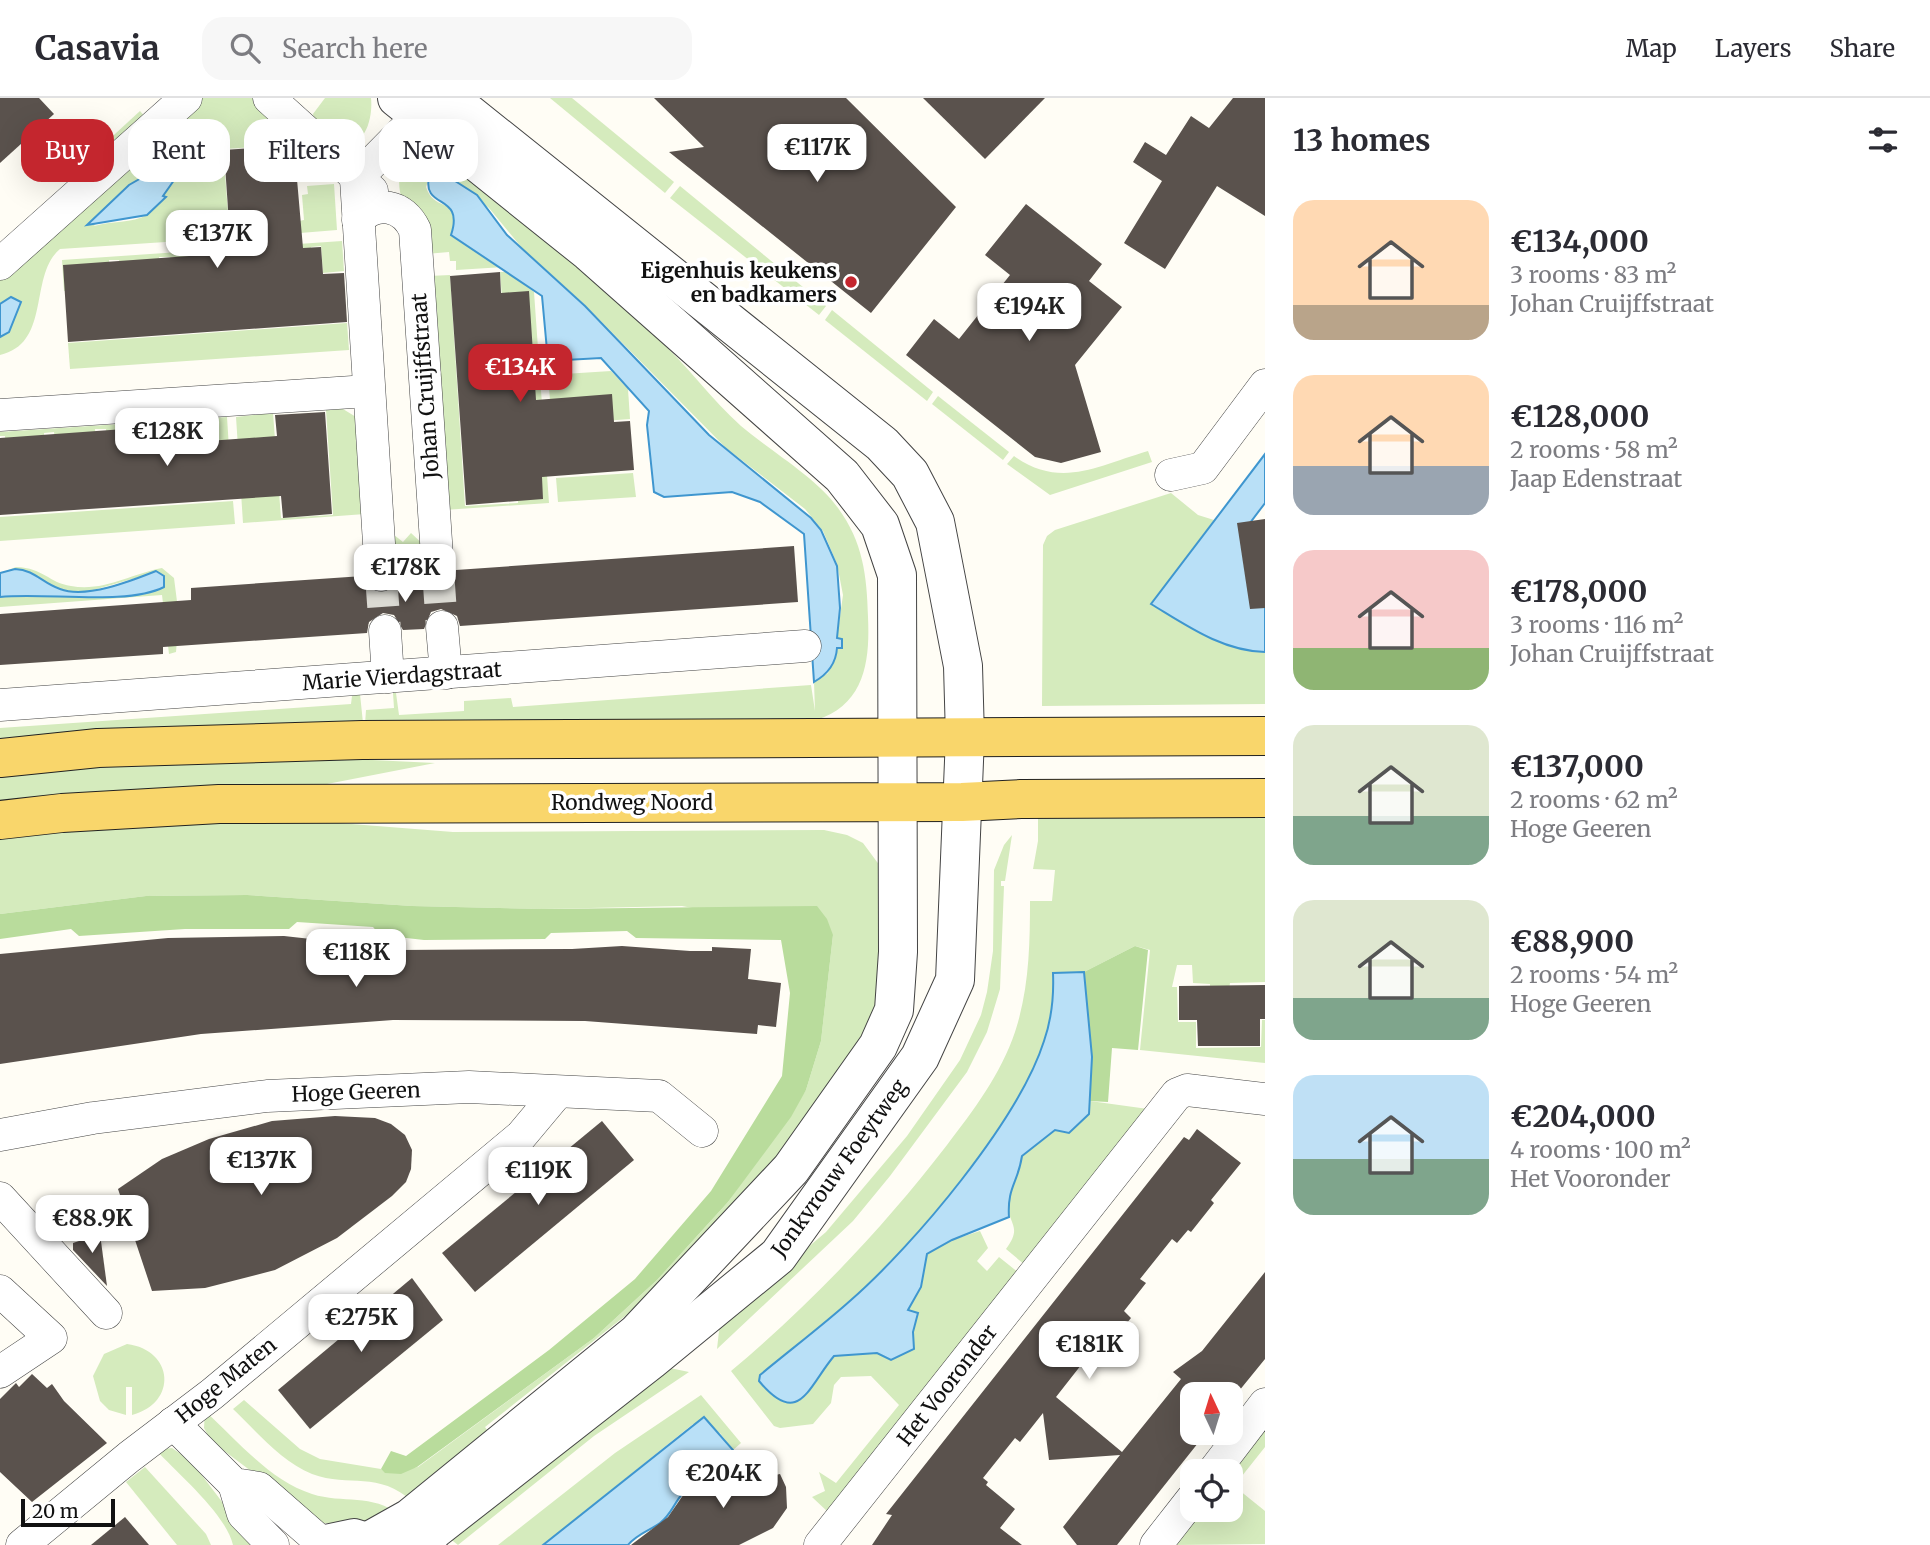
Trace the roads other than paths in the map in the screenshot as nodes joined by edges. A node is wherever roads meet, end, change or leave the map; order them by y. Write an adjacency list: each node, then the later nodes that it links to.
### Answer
1 (186, 98): 10 (street)
2 (269, 98): 4 (street, Johan Cruijffstraat)
3 (423, 102): 5 (street); 23 (street, Jonkvrouw Foeytweg); 25 (street, Jonkvrouw Foeytweg)
4 (292, 119)
5 (365, 169)
6 (356, 182): 9 (street)
7 (360, 182): 8 (street, Johan Cruijffstraat)
8 (395, 209): 9 (street); 16 (street, Johan Cruijffstraat)
9 (358, 220): 12 (street)
10 (0, 264)
11 (1265, 385): 14 (street)
12 (368, 391): 13 (street); 15 (street)
13 (0, 415)
14 (1171, 475)
15 (380, 562)
16 (438, 571)
17 (442, 627): 20 (street)
18 (385, 631): 21 (street)
19 (805, 646): 20 (street, Marie Vierdagstraat)
20 (446, 673): 21 (street, Marie Vierdagstraat)
21 (388, 677): 22 (street, Marie Vierdagstraat)
22 (0, 705)
23 (898, 736): 25 (main road); 26 (main road); 28 (street, Jonkvrouw Foeytweg)
24 (1265, 736): 25 (main road)
25 (965, 737): 29 (street, Jonkvrouw Foeytweg)
26 (0, 758)
27 (1265, 798): 29 (main road, Rondweg Noord)
28 (897, 801): 29 (main road, Rondweg Noord); 30 (main road, Rondweg Noord); 44 (street, Jonkvrouw Foeytweg)
29 (962, 802): 48 (street, Jonkvrouw Foeytweg)
30 (0, 820)
31 (557, 1093): 33 (street, Hoge Geeren); 34 (street, Hoge Geeren); 40 (street, Hoge Maten)
32 (1265, 1099): 49 (street, Het Vooronder)
33 (702, 1131)
34 (0, 1135)
35 (0, 1198): 37 (street)
36 (0, 1291): 38 (street)
37 (106, 1313)
38 (0, 1372)
39 (1265, 1404): 41 (street)
40 (173, 1423): 42 (street); 46 (street, Hoge Maten)
41 (1223, 1459)
42 (234, 1484): 45 (street); 47 (street)
43 (1180, 1514): 50 (street)
44 (372, 1543): 45 (street)
45 (322, 1544)
46 (23, 1545)
47 (273, 1545)
48 (419, 1545)
49 (820, 1545)
50 (1156, 1545)

